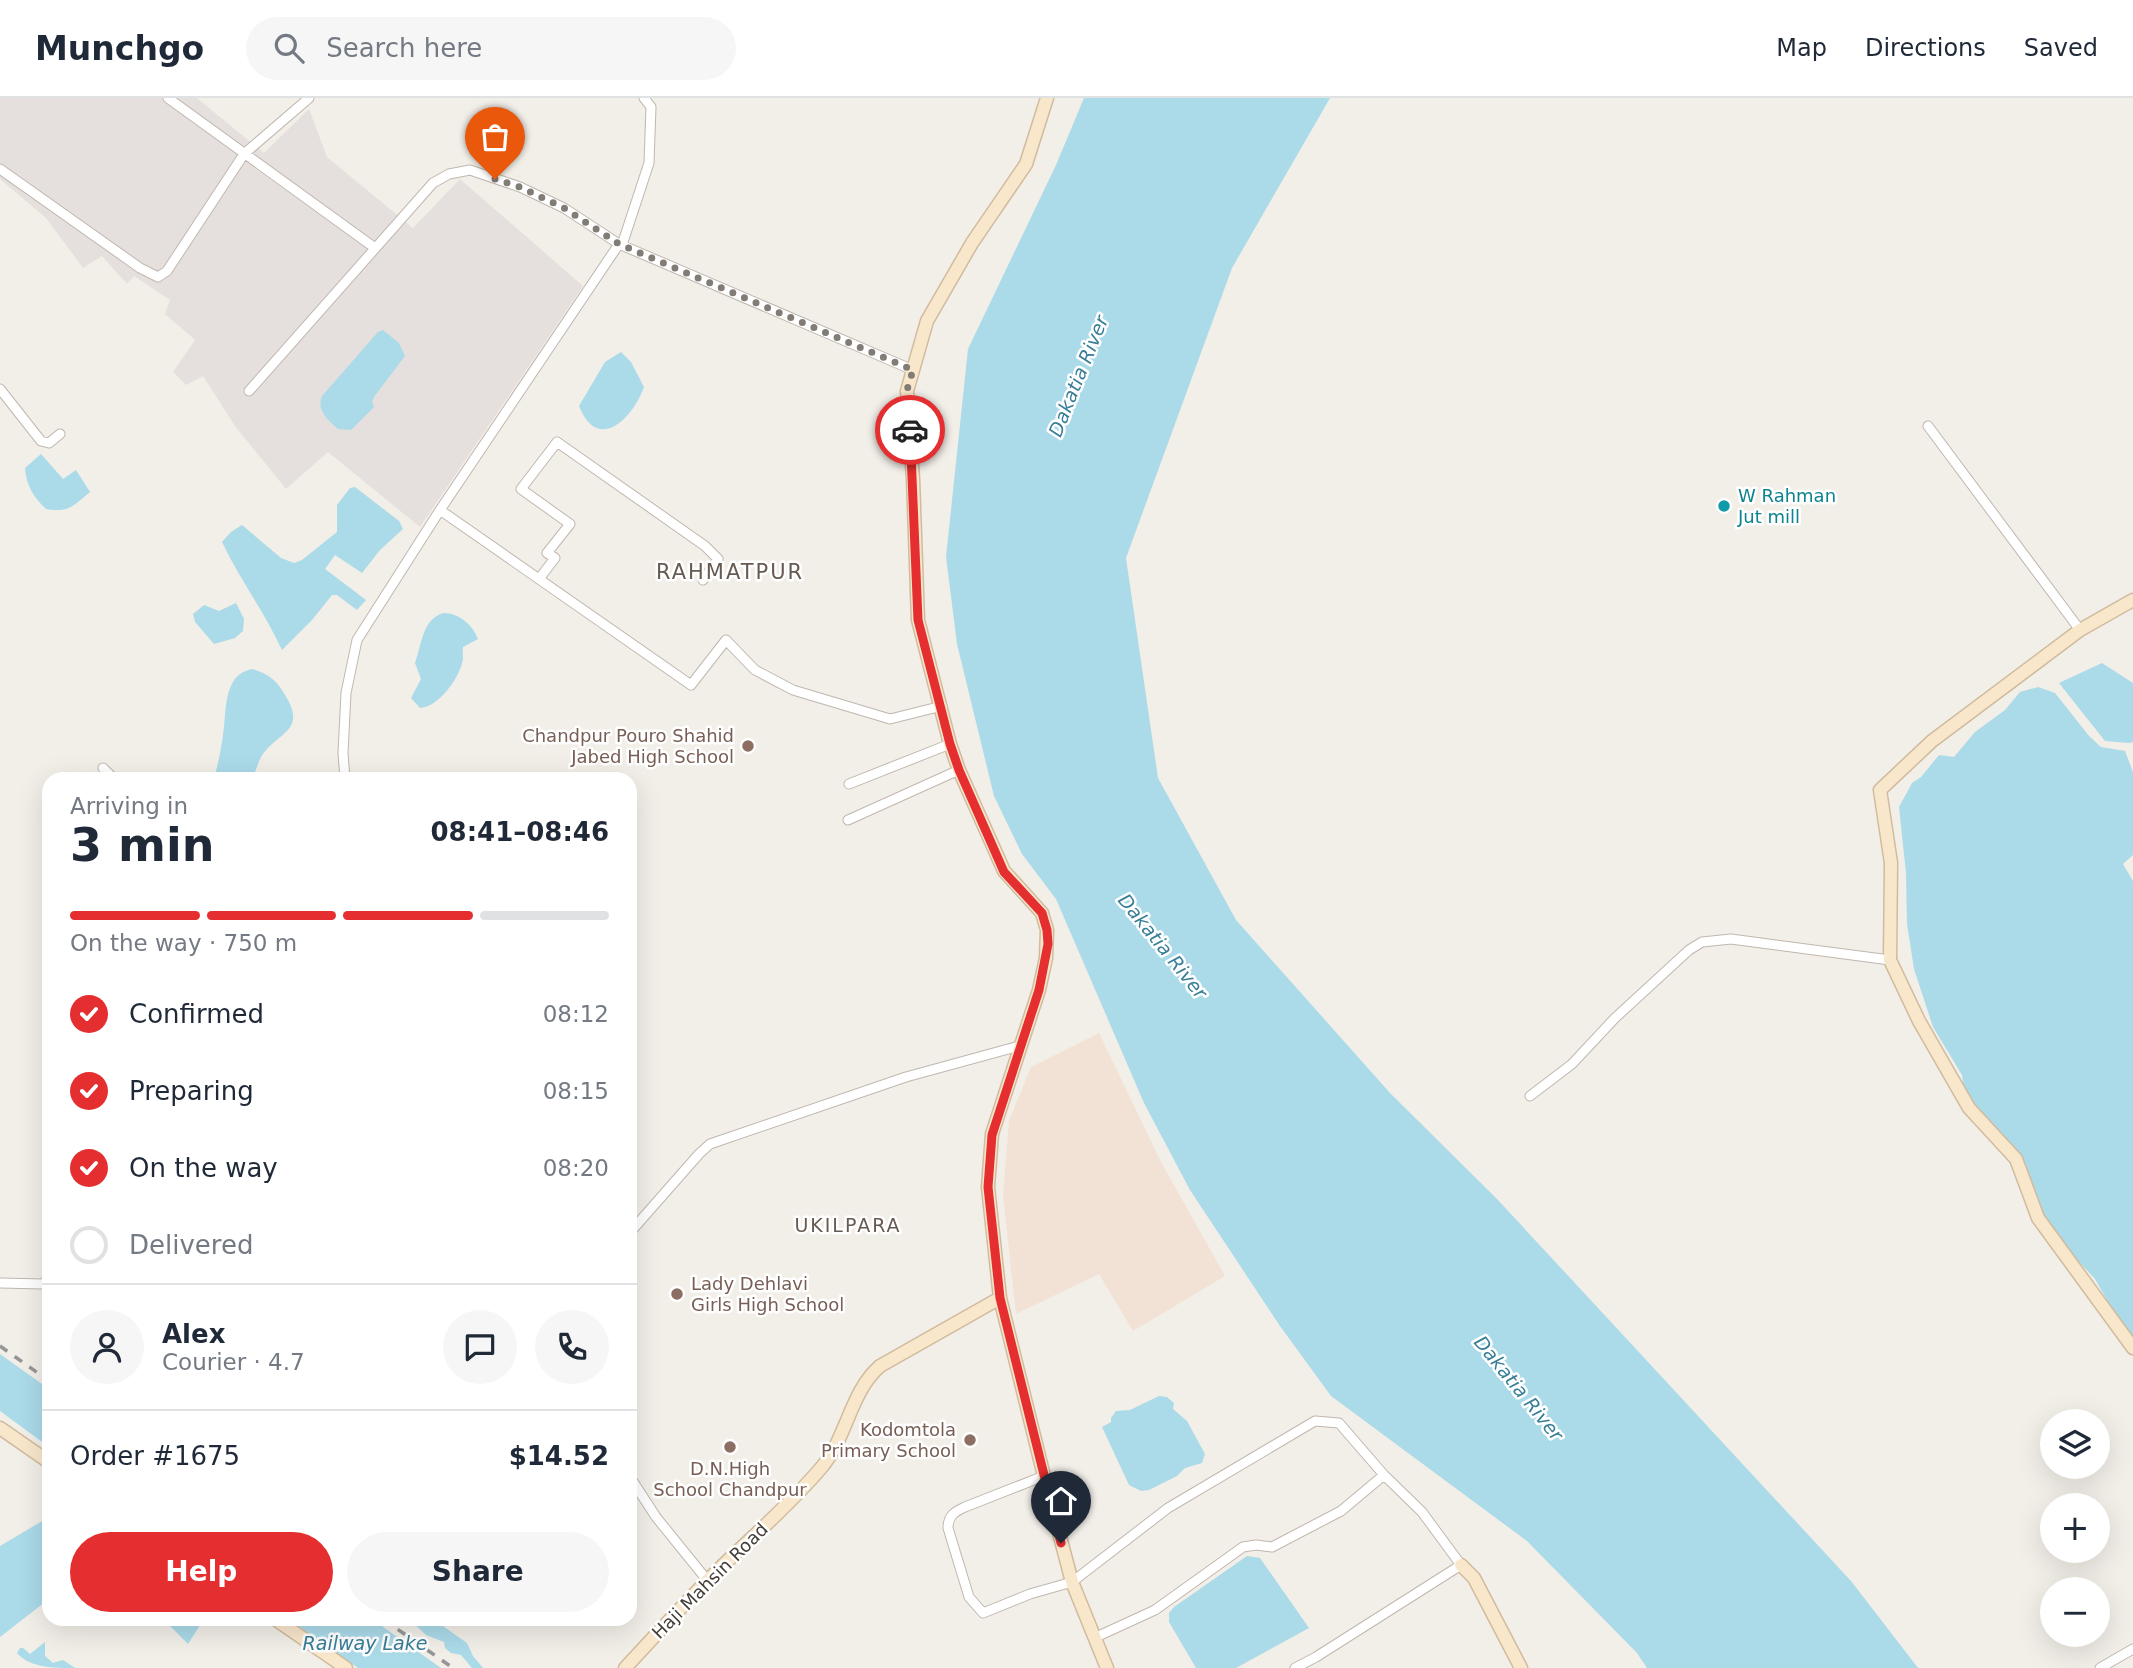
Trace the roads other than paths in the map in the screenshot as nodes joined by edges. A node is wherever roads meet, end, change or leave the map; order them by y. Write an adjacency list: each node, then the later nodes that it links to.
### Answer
1 (168, 98): 5 (street)
2 (309, 98): 5 (street)
3 (643, 98): 7 (street)
4 (1047, 98): 9 (main road)
5 (244, 154): 6 (street); 8 (street)
6 (0, 169)
7 (621, 245): 8 (street); 9 (street); 14 (street)
8 (375, 248): 11 (street)
9 (913, 370): 19 (main road)
10 (0, 389): 13 (street)
11 (249, 391)
12 (1928, 426): 18 (street)
13 (60, 434)
14 (440, 510): 15 (street); 24 (street)
15 (539, 579): 16 (street); 19 (street)
16 (703, 580)
17 (2132, 603): 18 (main road)
18 (2080, 630): 27 (main road)
19 (942, 706): 20 (main road)
20 (950, 744): 22 (main road); 25 (street)
21 (103, 768): 23 (street)
22 (959, 770): 26 (street); 28 (main road)
23 (107, 772)
24 (345, 772)
25 (849, 784)
26 (848, 820)
27 (1890, 960): 29 (street); 34 (main road)
28 (1019, 1046): 30 (street); 33 (main road)
29 (1531, 1096)
30 (637, 1223)
31 (0, 1283): 32 (street)
32 (42, 1284)
33 (1000, 1298): 38 (main road); 41 (main road, Haji Mahsin Road)
34 (2133, 1348)
35 (0, 1428): 36 (main road)
36 (42, 1457)
37 (1384, 1475): 40 (street); 42 (street); 44 (street)
38 (1044, 1476): 42 (main road); 42 (street)
39 (637, 1487): 41 (street)
40 (1461, 1565): 49 (street); 50 (main road)
41 (707, 1580): 47 (main road, Haji Mahsin Road)
42 (1072, 1582): 44 (main road)
43 (285, 1626): 46 (main road)
44 (1094, 1638): 48 (main road)
45 (2133, 1649): 51 (street)
46 (346, 1668)
47 (625, 1668)
48 (1107, 1668)
49 (1295, 1668)
50 (1521, 1668)
51 (2099, 1668)

